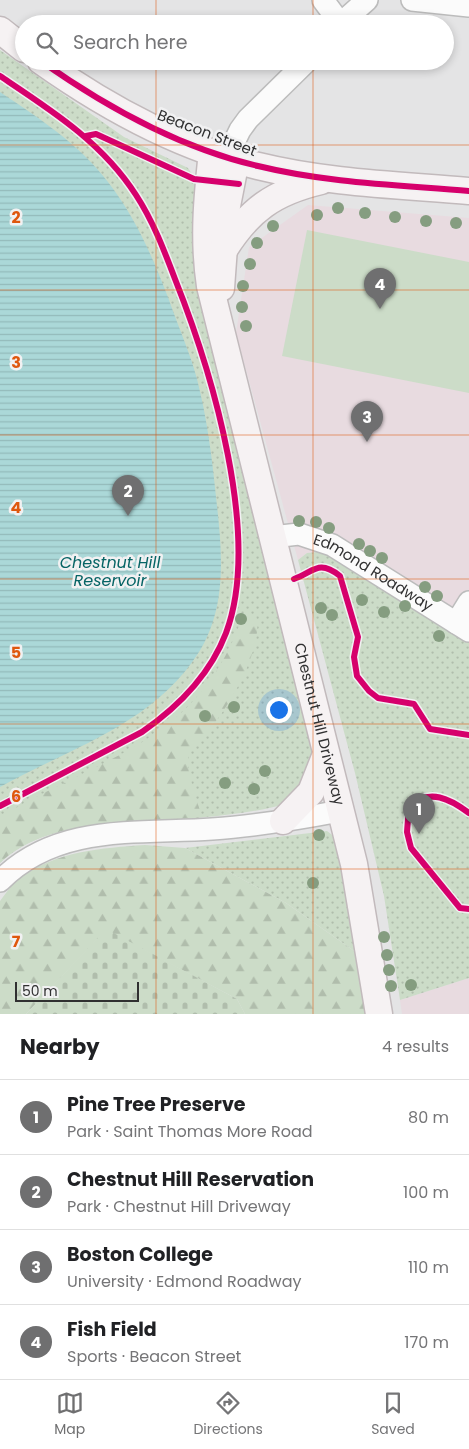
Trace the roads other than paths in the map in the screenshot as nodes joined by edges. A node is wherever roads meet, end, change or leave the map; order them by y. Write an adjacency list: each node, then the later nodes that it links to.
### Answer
1 (323, 0): 5 (street)
2 (367, 0): 6 (street)
3 (412, 0): 4 (street)
4 (469, 6)
5 (334, 15)
6 (349, 15)
7 (0, 30): 8 (main road)
8 (15, 42)
9 (55, 70): 11 (main road, Beacon Street)
10 (298, 70): 11 (street)
11 (225, 156): 12 (main road, Beacon Street); 14 (main road, Chestnut Hill Driveway); 15 (main road, Chestnut Hill Driveway)
12 (329, 179): 13 (main road, Beacon Street); 14 (main road)
13 (469, 191)
14 (224, 250): 15 (main road, Chestnut Hill Driveway)
15 (218, 323): 16 (main road, Chestnut Hill Driveway)
16 (272, 536): 18 (street, Edmond Roadway); 19 (main road, Chestnut Hill Driveway)
17 (469, 602): 18 (street)
18 (462, 627)
19 (326, 754): 20 (main road, Chestnut Hill Driveway); 21 (main road)
20 (340, 810): 21 (street, Chestnut Hill Driveway); 23 (main road)
21 (283, 821): 22 (street, Chestnut Hill Driveway)
22 (0, 881)
23 (379, 1014)

